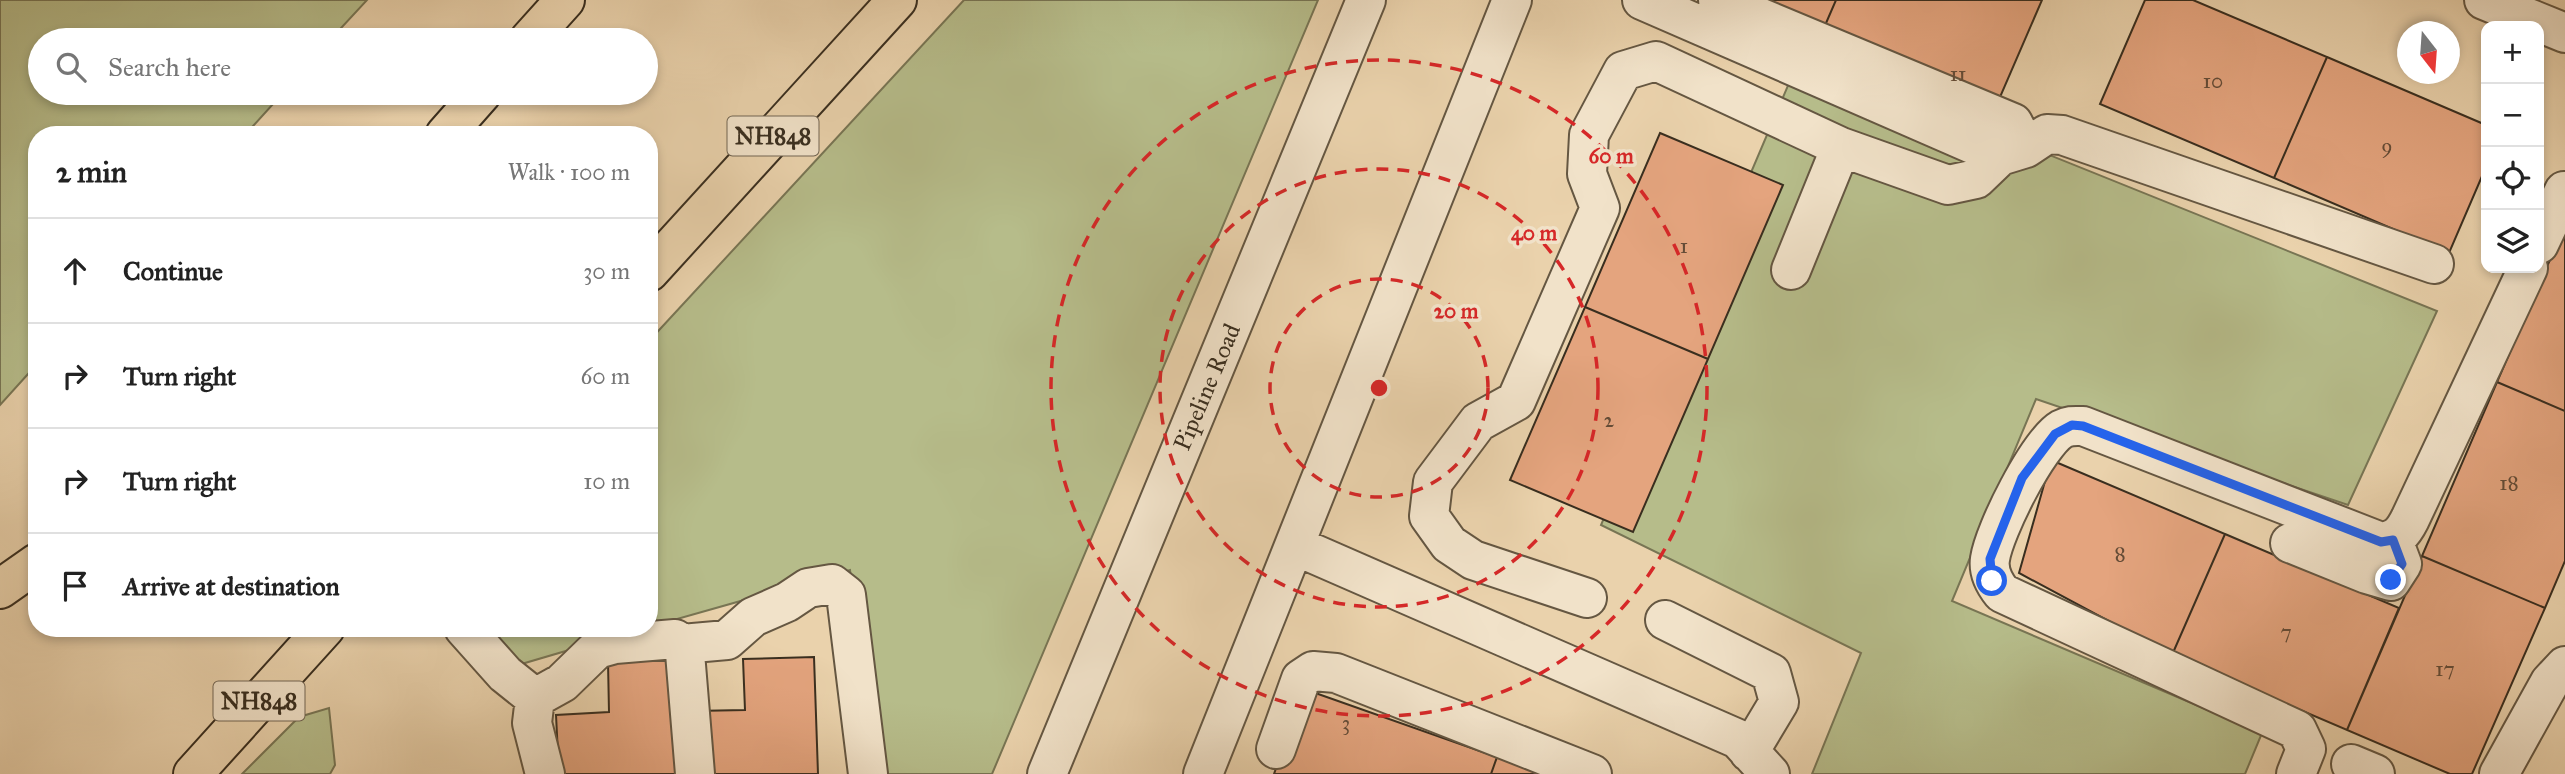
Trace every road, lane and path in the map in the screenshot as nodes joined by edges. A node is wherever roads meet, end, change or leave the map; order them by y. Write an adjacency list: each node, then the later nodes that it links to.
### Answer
1 (565, 0): 8 (highway)
2 (897, 0): 16 (highway, NH848)
3 (1366, 0): 39 (street, Pipeline Road)
4 (1512, 0): 22 (street)
5 (1642, 0): 13 (street)
6 (1718, 0): 13 (street)
7 (2484, 0): 9 (street)
8 (540, 28)
9 (2565, 33)
10 (471, 105): 11 (highway)
11 (453, 126)
12 (1841, 147): 13 (street); 18 (street); 25 (street)
13 (2013, 152): 17 (street)
14 (2564, 191): 15 (street)
15 (2544, 233)
16 (658, 262)
17 (2434, 264)
18 (1791, 270)
19 (2526, 273): 20 (street)
20 (2393, 540): 21 (street); 42 (street)
21 (2290, 543)
22 (1296, 546): 32 (street); 34 (street)
23 (28, 569): 24 (highway)
24 (0, 589)
25 (1587, 598)
26 (1665, 620): 34 (street)
27 (317, 637): 35 (highway, NH848)
28 (472, 637): 31 (street)
29 (682, 644): 31 (street); 37 (street); 38 (street)
30 (2565, 666): 43 (street)
31 (535, 698): 36 (street)
32 (1223, 727): 33 (street); 40 (street)
33 (1271, 761): 41 (street)
34 (1759, 763)
35 (193, 774)
36 (545, 774)
37 (695, 774)
38 (868, 774)
39 (1047, 774)
40 (1203, 774)
41 (1592, 774)
42 (2296, 774)
43 (2499, 774)

